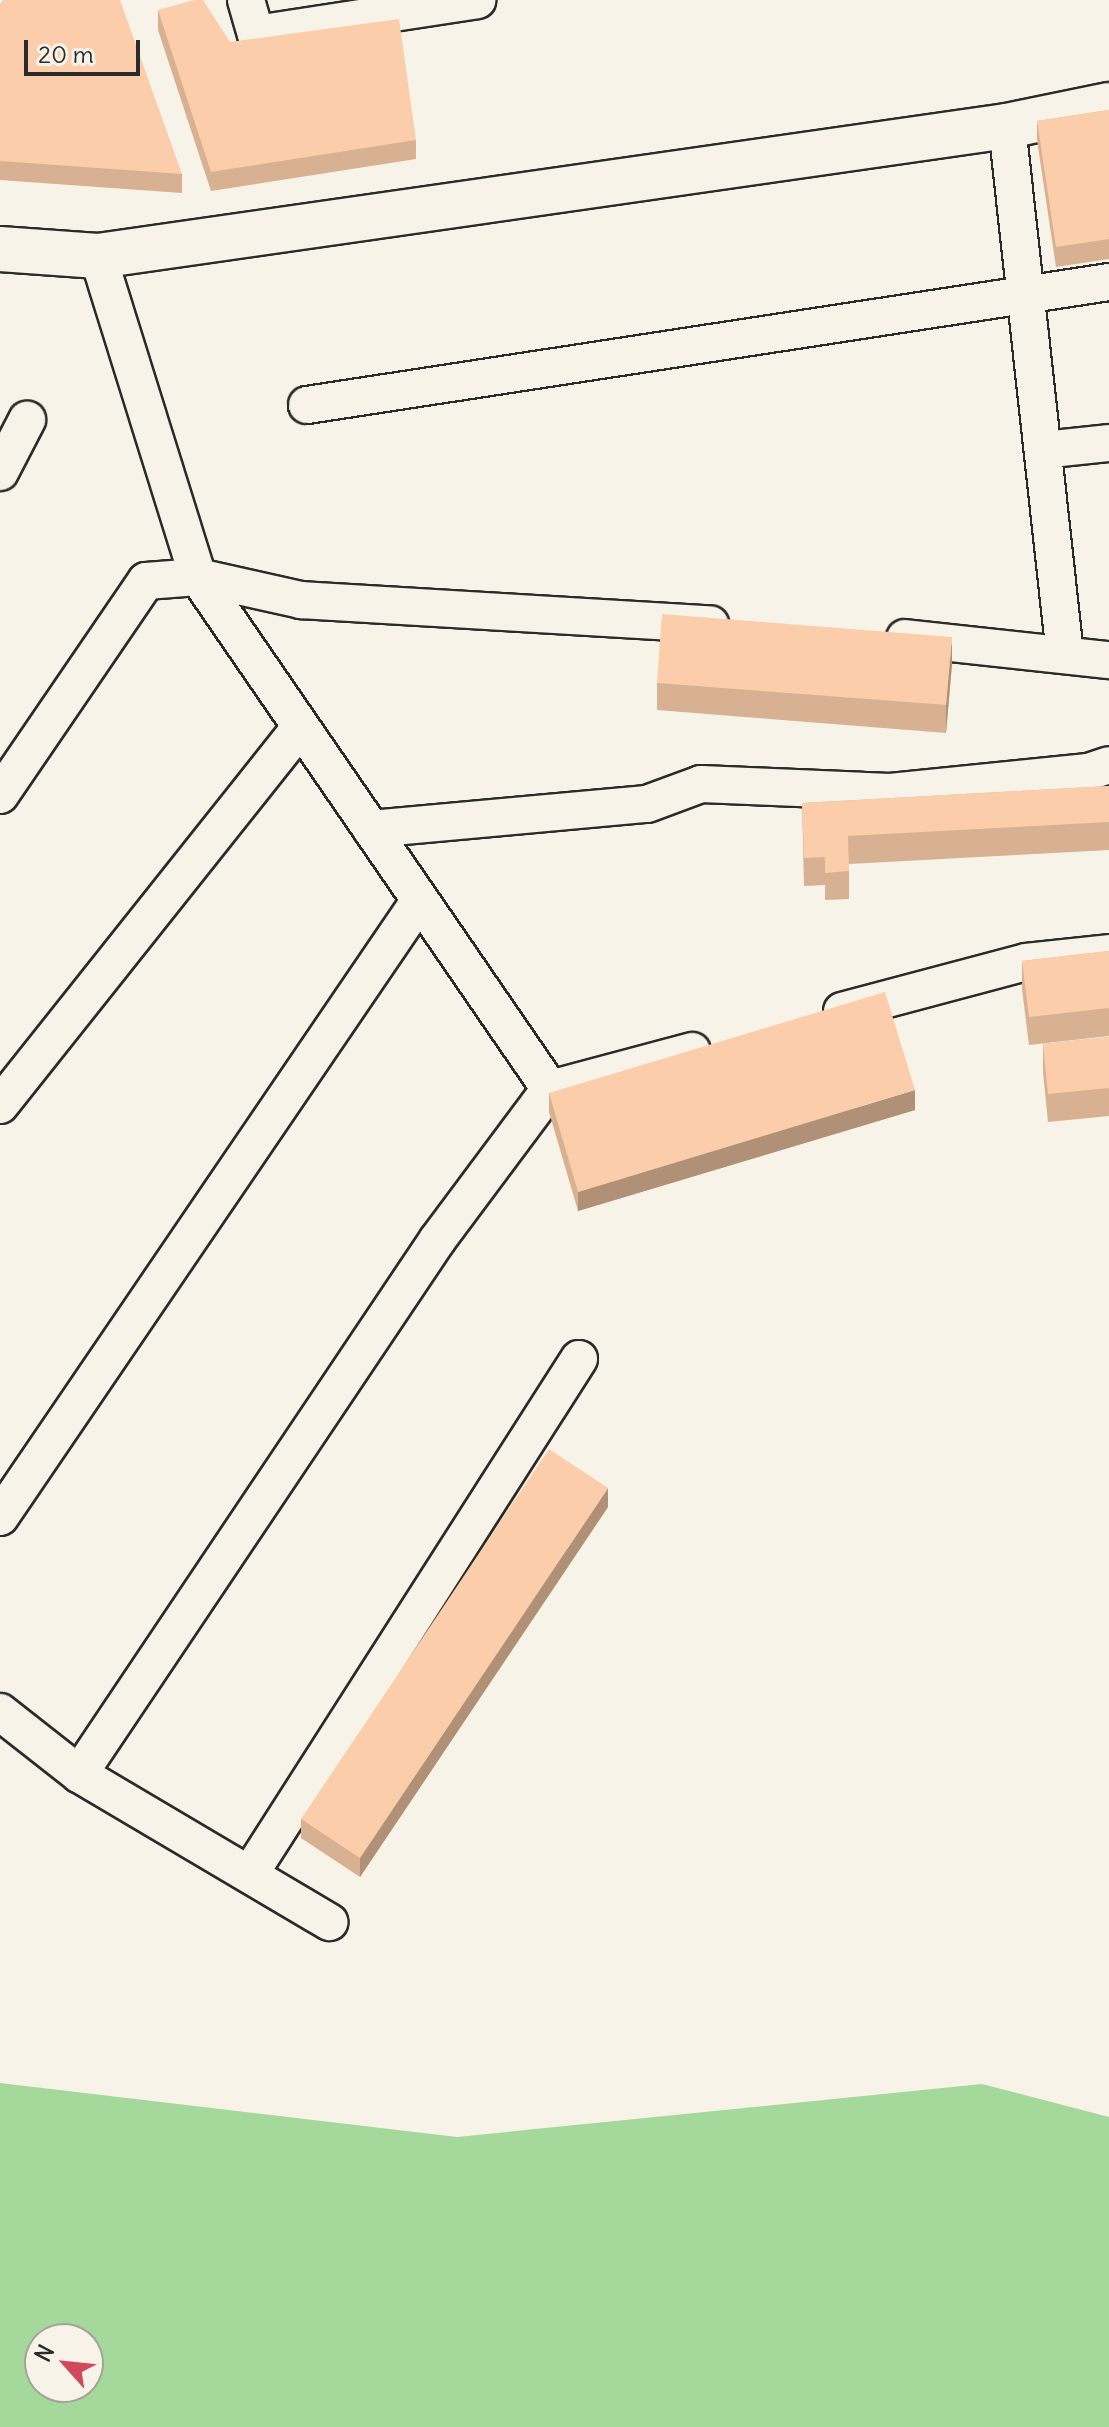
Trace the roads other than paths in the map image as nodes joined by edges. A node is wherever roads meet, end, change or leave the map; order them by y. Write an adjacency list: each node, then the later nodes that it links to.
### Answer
1 (246, 0): 2 (street)
2 (477, 0)
3 (1109, 105): 4 (street)
4 (1007, 126): 6 (street); 8 (street)
5 (0, 249): 6 (street)
6 (98, 256): 14 (street)
7 (1109, 282): 8 (street)
8 (1026, 298): 9 (street); 12 (street)
9 (307, 405)
10 (27, 420): 13 (street)
11 (1109, 443): 12 (street)
12 (1043, 450): 17 (street)
13 (0, 472)
14 (198, 577): 15 (street); 19 (street); 21 (street)
15 (751, 626)
16 (877, 635): 17 (street)
17 (1065, 655): 18 (street)
18 (1109, 660)
19 (301, 727): 22 (street); 28 (street)
20 (1109, 765): 22 (street)
21 (0, 795)
22 (371, 829): 23 (street)
23 (420, 900): 27 (street); 30 (street)
24 (1109, 953): 25 (street)
25 (803, 1022)
26 (729, 1041): 27 (street)
27 (550, 1089): 32 (street)
28 (0, 1105)
29 (579, 1359): 33 (street)
30 (0, 1517)
31 (0, 1712): 32 (street)
32 (79, 1774): 33 (street)
33 (251, 1872): 34 (street)
34 (329, 1922)

